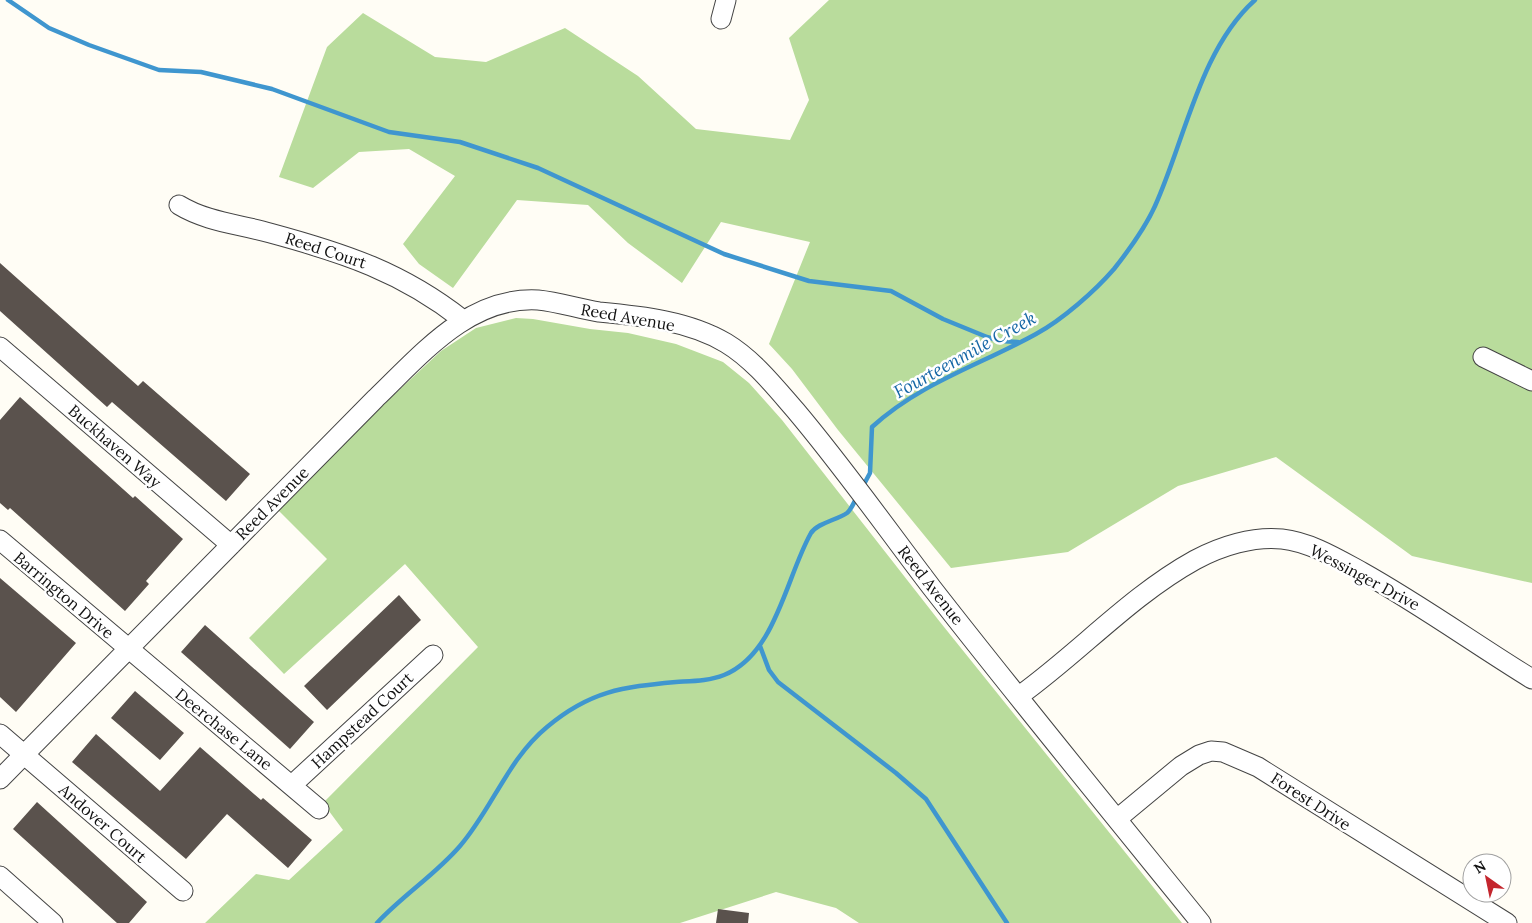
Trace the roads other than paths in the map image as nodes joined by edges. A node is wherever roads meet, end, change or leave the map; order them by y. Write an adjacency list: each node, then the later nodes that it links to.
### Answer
1 (726, 0): 2 (street)
2 (721, 19)
3 (179, 205): 4 (street, Reed Court)
4 (463, 320): 9 (street, Reed Avenue); 13 (street, Reed Avenue)
5 (0, 347): 9 (street, Buckhaven Way)
6 (1483, 357): 7 (street)
7 (1532, 381)
8 (0, 540): 10 (street, Barrington Drive)
9 (231, 545): 10 (street, Reed Avenue)
10 (128, 650): 15 (street, Reed Avenue); 17 (street, Deerchase Lane)
11 (432, 655): 17 (street, Hampstead Court)
12 (1532, 678): 13 (street, Wessinger Drive)
13 (1019, 696): 19 (street, Reed Avenue)
14 (0, 734): 15 (street, Andover Court)
15 (24, 755): 16 (street, Reed Avenue); 21 (street, Andover Court)
16 (0, 779)
17 (292, 785): 18 (street, Deerchase Lane)
18 (319, 809)
19 (1117, 819): 23 (street, Reed Avenue); 24 (street, Forest Drive)
20 (0, 876): 22 (street)
21 (183, 891)
22 (53, 923)
23 (1202, 923)
24 (1507, 923)

